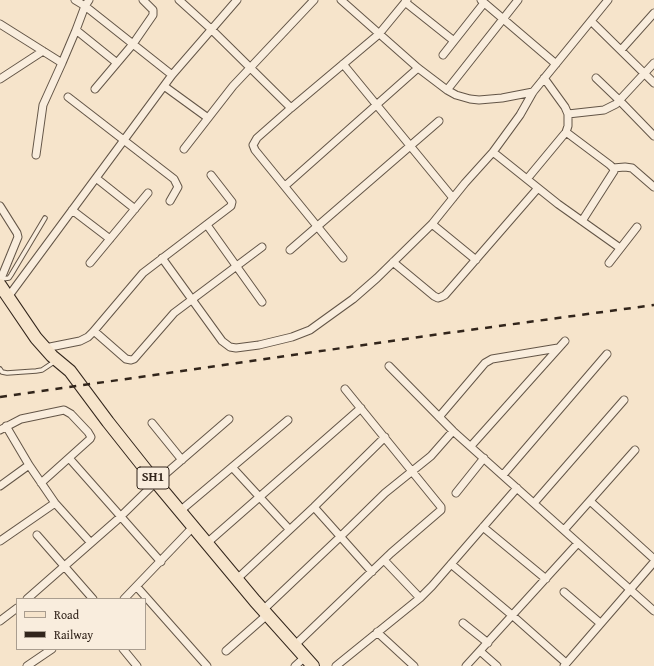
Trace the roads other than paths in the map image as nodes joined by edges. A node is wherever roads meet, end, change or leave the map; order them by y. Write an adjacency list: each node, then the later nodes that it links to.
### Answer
1 (75, 0): 11 (street)
2 (143, 0): 20 (street)
3 (179, 0): 16 (street)
4 (237, 0): 16 (street)
5 (314, 0): 29 (street)
6 (341, 0): 18 (street)
7 (518, 0): 13 (street)
8 (608, 0): 14 (street)
9 (406, 1): 18 (street); 19 (street)
10 (482, 1): 13 (street); 19 (street)
11 (87, 3): 17 (street); 20 (street)
12 (654, 13): 21 (street)
13 (503, 18): 28 (street); 39 (street)
14 (591, 21): 21 (street); 28 (street)
15 (0, 24): 22 (street)
16 (211, 29): 29 (street); 32 (street)
17 (76, 30): 24 (street); 25 (street)
18 (379, 34): 27 (street); 30 (street)
19 (454, 41): 23 (street)
20 (133, 44): 25 (street); 32 (street)
21 (621, 50): 31 (street)
22 (43, 51): 24 (street); 35 (street)
23 (443, 55)
24 (62, 63): 54 (street)
25 (117, 63): 38 (street)
26 (654, 63): 31 (street)
27 (343, 64): 43 (street); 44 (street)
28 (556, 64): 33 (street)
29 (250, 68): 44 (street); 46 (street)
30 (418, 68): 39 (street); 43 (street)
31 (644, 73): 36 (street); 42 (street)
32 (172, 76): 37 (street)
33 (544, 78): 40 (street); 45 (street)
34 (596, 78): 42 (street)
35 (0, 79)
36 (654, 83)
37 (164, 86): 46 (street); 50 (street)
38 (95, 89)
39 (447, 90): 40 (street)
40 (532, 92): 53 (street)
41 (68, 97): 50 (street)
42 (619, 100): 45 (street); 49 (street)
43 (376, 105): 51 (street); 59 (street)
44 (291, 108): 59 (street)
45 (568, 114): 48 (street)
46 (208, 118): 52 (street)
47 (439, 121): 51 (street)
48 (566, 132): 55 (street); 58 (street)
49 (654, 136)
50 (124, 141): 57 (street); 64 (street)
51 (410, 146): 63 (street); 72 (street)
52 (184, 149)
53 (493, 152): 58 (street); 63 (street)
54 (36, 155)
55 (613, 168): 60 (street); 69 (street)
56 (211, 175): 71 (street)
57 (96, 178): 66 (street); 67 (street)
58 (527, 179): 61 (street)
59 (285, 186): 72 (street)
60 (654, 187)
61 (538, 188): 69 (street); 80 (street)
62 (148, 193): 66 (street)
63 (453, 198): 70 (street)
64 (170, 201)
65 (0, 206): 85 (street)
66 (135, 209): 74 (street)
67 (72, 210): 74 (street); 85 (street)
68 (45, 218): 85 (lane)
69 (582, 221): 76 (street)
70 (432, 224): 80 (street); 81 (street)
71 (206, 225): 78 (street); 84 (street)
72 (317, 225): 77 (street); 79 (street)
73 (637, 227): 76 (street)
74 (110, 240): 82 (street)
75 (262, 247): 84 (street)
76 (620, 248): 83 (street)
77 (290, 250)
78 (162, 258): 86 (street); 88 (street)
79 (344, 258)
80 (476, 260): 81 (street)
81 (393, 262): 86 (street)
82 (90, 263)
83 (609, 263)
84 (236, 266): 86 (street); 87 (street)
85 (2, 289): 90 (main road, SH1)
86 (192, 299): 88 (street)
87 (262, 302)
88 (94, 331): 90 (street)
89 (565, 341): 91 (street)
90 (45, 348): 93 (main road, SH1)
91 (558, 348): 99 (street); 106 (street)
92 (607, 354): 114 (street)
93 (57, 360): 95 (lane); 115 (main road, SH1)
94 (389, 366): 99 (street)
95 (0, 369)
96 (345, 389): 98 (street)
97 (624, 400): 123 (street)
98 (361, 408): 105 (street); 120 (street)
99 (439, 417): 104 (street)
100 (229, 419): 110 (street)
101 (288, 420): 112 (street)
102 (152, 423): 110 (street)
103 (3, 428): 108 (street); 111 (street)
104 (453, 430): 106 (street); 113 (street)
105 (385, 437): 113 (street); 124 (street)
106 (471, 446): 109 (street)
107 (635, 450): 121 (street)
108 (69, 458): 116 (street); 126 (street)
109 (484, 458): 114 (street); 119 (street)
110 (182, 460): 115 (street)
111 (29, 465): 116 (street); 117 (street)
112 (232, 467): 120 (street); 125 (street)
113 (412, 471): 132 (street); 137 (street)
114 (502, 475): 118 (street)
115 (156, 482): 125 (main road, SH1); 126 (street)
116 (40, 483): 122 (street)
117 (0, 486)
118 (517, 488): 123 (street); 128 (street)
119 (456, 493)
120 (260, 497): 129 (street); 135 (street)
121 (590, 501): 130 (street); 138 (street)
122 (55, 503): 133 (street); 134 (street)
123 (534, 503): 130 (street)
124 (314, 507): 129 (street); 132 (street)
125 (180, 510): 127 (main road, SH1)
126 (120, 517): 134 (street); 139 (street)
127 (193, 527): 135 (main road, SH1); 139 (street)
128 (483, 527): 140 (street); 144 (street)
129 (289, 529): 143 (street)
130 (564, 530): 136 (street)
131 (37, 535): 141 (street)
132 (340, 537): 142 (street); 154 (street)
133 (0, 541)
134 (91, 543): 141 (street)
135 (207, 543): 143 (main road, SH1)
136 (578, 543): 144 (street); 146 (street)
137 (384, 560): 142 (street); 151 (street)
138 (654, 560): 146 (street)
139 (161, 562): 145 (street)
140 (451, 564): 151 (street); 155 (street)
141 (64, 566): 148 (street); 149 (street)
142 (372, 572): 161 (street)
143 (237, 579): 154 (main road, SH1)
144 (546, 579): 155 (street)
145 (137, 587): 150 (street); 171 (street)
146 (629, 589): 153 (street); 158 (street)
147 (564, 592): 158 (street)
148 (28, 598)
149 (92, 598)
150 (125, 598)
151 (420, 598): 159 (street)
152 (16, 609): 156 (street)
153 (654, 611)
154 (265, 612): 161 (main road, SH1); 165 (street)
155 (513, 616): 160 (street); 168 (street)
156 (0, 621)
157 (463, 623): 160 (street)
158 (600, 624): 168 (street)
159 (377, 632): 167 (street); 173 (street)
160 (488, 643): 164 (street)
161 (294, 646): 166 (main road, SH1)
162 (51, 650): 169 (street)
163 (124, 650): 170 (street)
164 (480, 651): 174 (street); 175 (street)
165 (226, 652)
166 (309, 662): 172 (street)
167 (410, 665)
168 (565, 665)
169 (27, 666)
170 (137, 666)
171 (207, 666)
172 (295, 666)
173 (336, 666)
174 (466, 666)
175 (497, 666)

